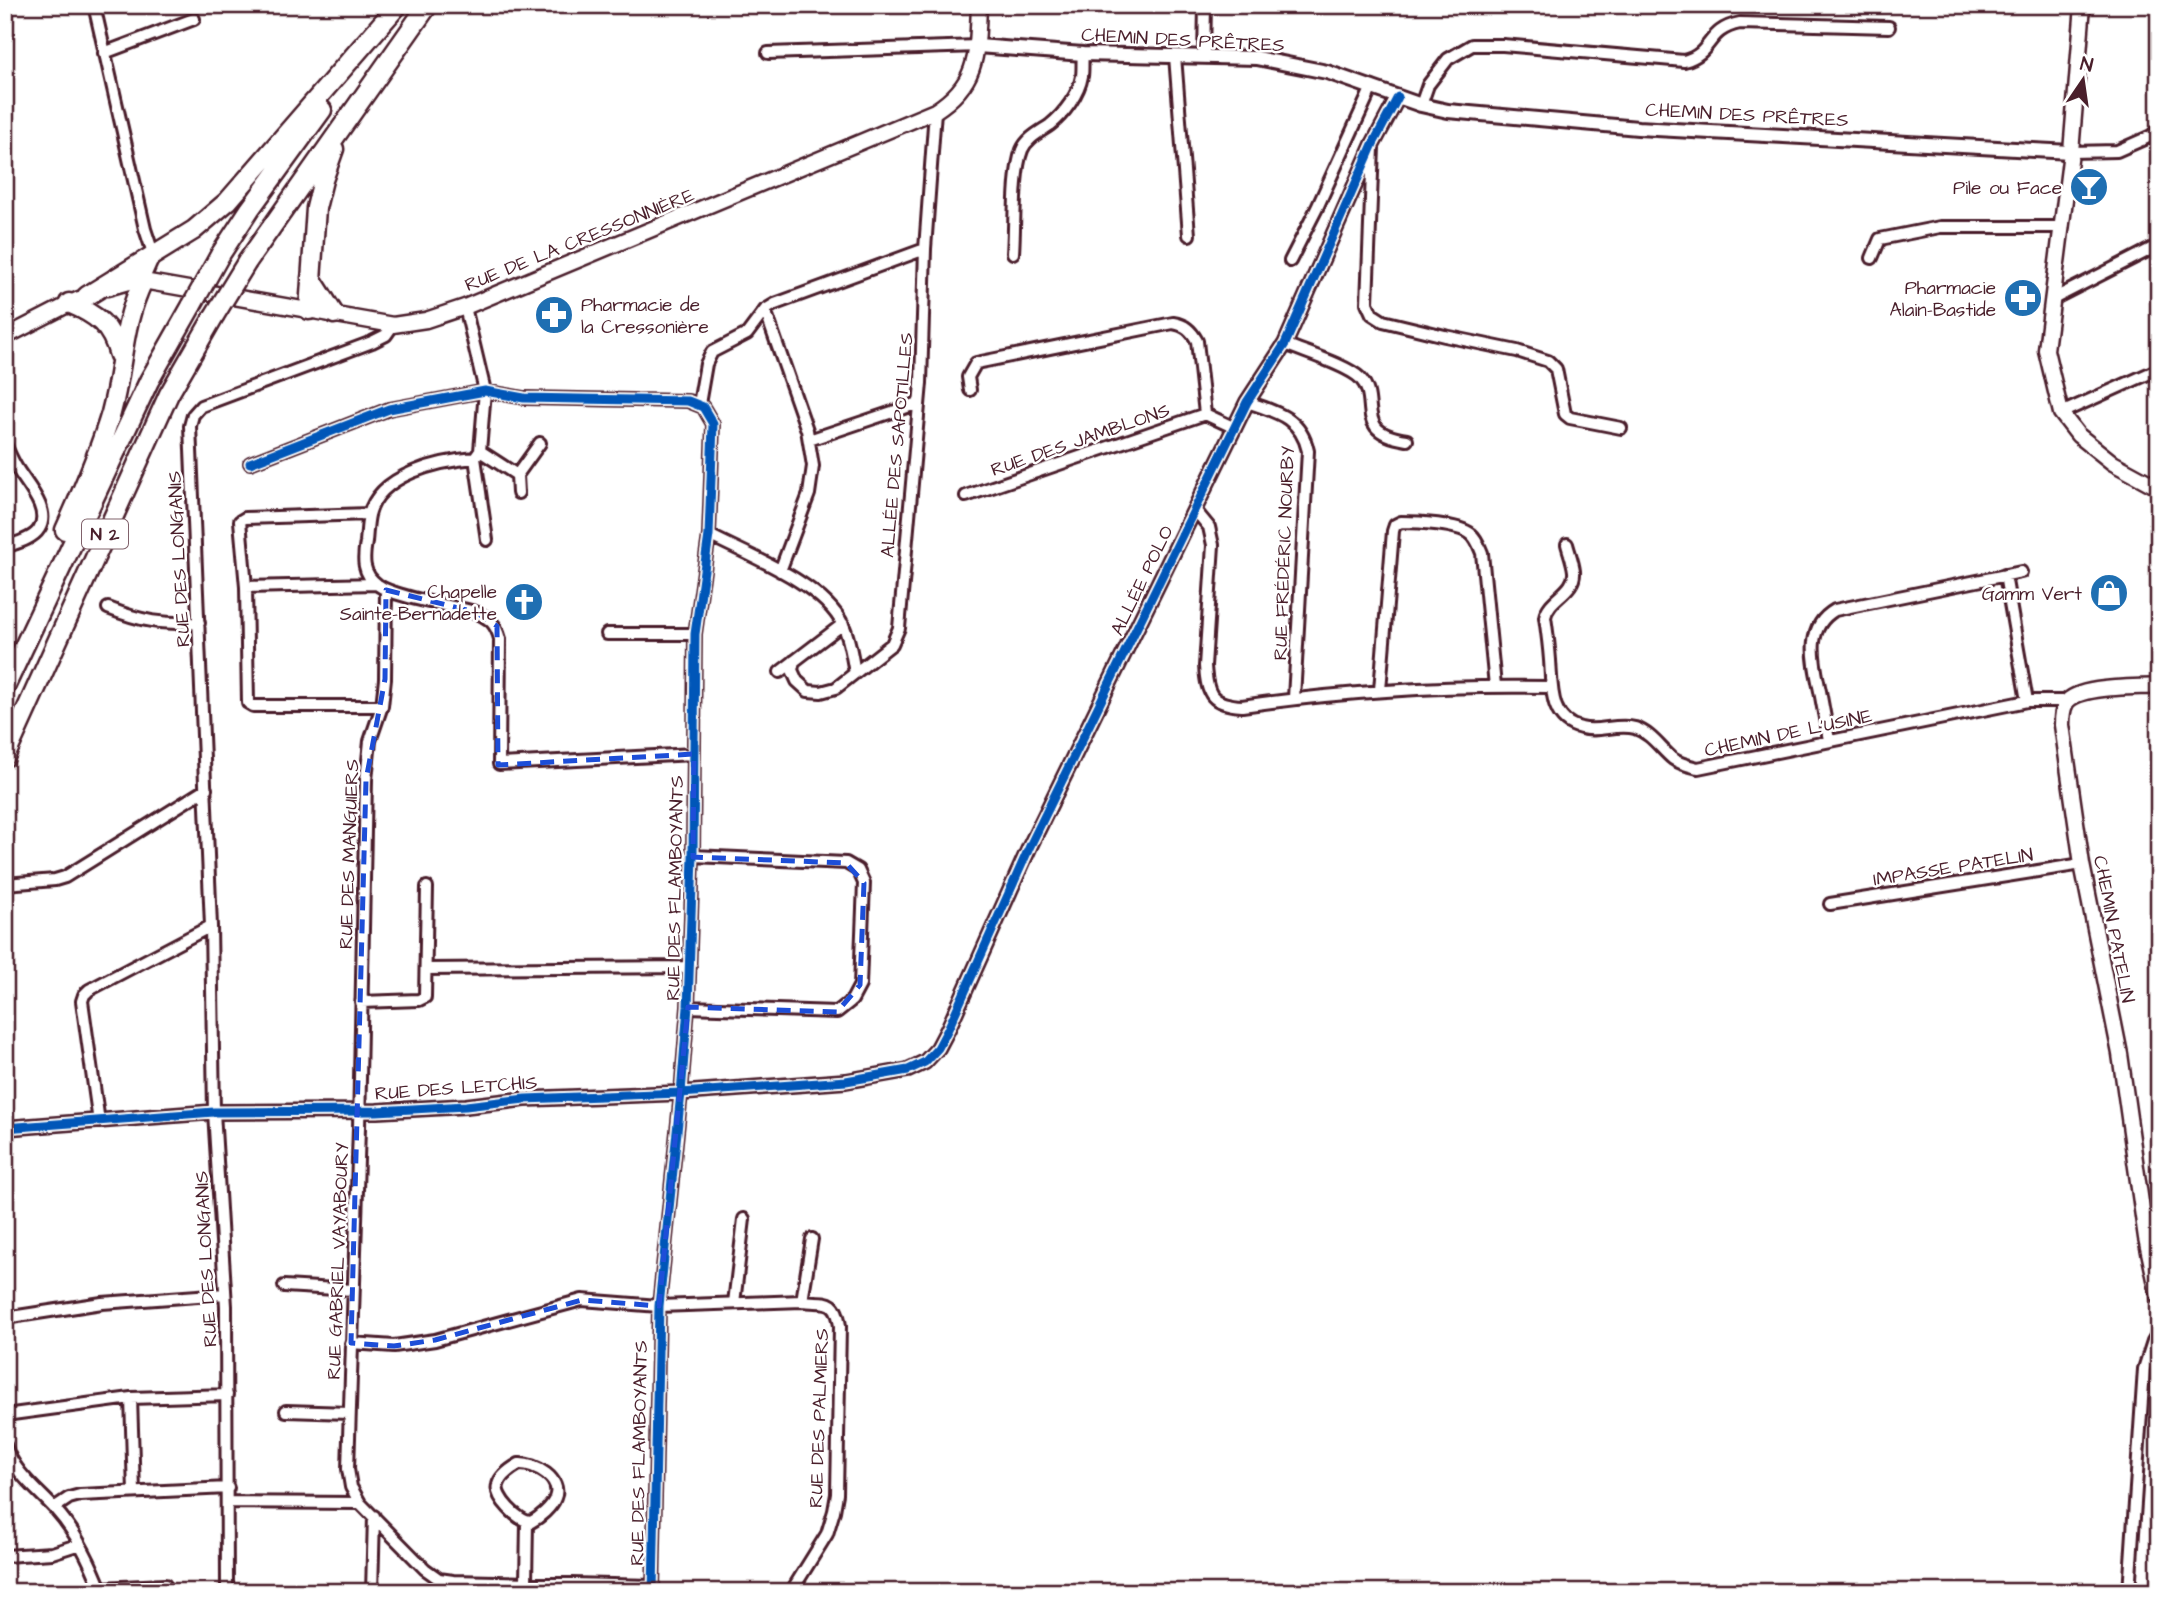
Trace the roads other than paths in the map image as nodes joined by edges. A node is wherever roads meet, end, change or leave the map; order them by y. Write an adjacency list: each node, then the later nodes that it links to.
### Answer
1 (94, 5): 10 (street)
2 (398, 5): 28 (highway); 86 (highway, N 2, bridge)
3 (428, 5): 19 (highway, N 2)
4 (979, 5): 9 (main road, RUE DE LA CRESSONNIÈRE)
5 (1205, 5): 14 (street)
6 (2083, 5): 22 (main road)
7 (194, 19): 10 (street)
8 (1889, 27): 17 (street)
9 (978, 46): 11 (street); 12 (street, CHEMIN DES PRÊTRES); 18 (main road, RUE DE LA CRESSONNIÈRE)
10 (104, 53): 28 (street)
11 (768, 53)
12 (1083, 54): 13 (street, CHEMIN DES PRÊTRES); 27 (street)
13 (1175, 56): 14 (street, CHEMIN DES PRÊTRES); 24 (street)
14 (1204, 57): 15 (street, CHEMIN DES PRÊTRES)
15 (1372, 87): 16 (street, CHEMIN DES PRÊTRES); 30 (street)
16 (1398, 97): 17 (street, CHEMIN DES PRÊTRES); 21 (street, ALLÉE POLO)
17 (1421, 105): 22 (street, CHEMIN DES PRÊTRES)
18 (934, 111): 26 (street, ALLÉE DES SAPOTILLES); 36 (main road, RUE DE LA CRESSONNIÈRE)
19 (343, 125): 31 (highway); 95 (highway, N 2, bridge)
20 (2159, 130): 22 (street)
21 (1373, 144): 42 (street, ALLÉE POLO); 53 (street)
22 (2071, 152): 23 (main road)
23 (2062, 227): 29 (street); 34 (main road)
24 (1189, 235)
25 (2159, 244): 34 (street)
26 (925, 249): 38 (street); 47 (street, ALLÉE DES SAPOTILLES)
27 (1013, 253)
28 (154, 256): 32 (street); 33 (highway)
29 (1872, 258)
30 (1290, 261)
31 (311, 278): 37 (highway); 39 (highway)
32 (144, 281): 33 (main road); 37 (main road, RUE DE LA CRESSONNIÈRE); 43 (highway)
33 (87, 296): 35 (main road)
34 (2051, 300): 50 (main road)
35 (69, 303): 41 (main road); 43 (highway)
36 (465, 307): 40 (main road, RUE DE LA CRESSONNIÈRE); 46 (street)
37 (309, 310): 39 (main road, RUE DE LA CRESSONNIÈRE)
38 (765, 310): 49 (street); 54 (street)
39 (334, 314): 40 (main road, RUE DE LA CRESSONNIÈRE)
40 (393, 325): 76 (street, RUE DES LONGANIS)
41 (5, 337)
42 (1285, 344): 48 (street, ALLÉE POLO); 55 (street)
43 (120, 358): 83 (highway)
44 (2159, 369): 50 (street)
45 (970, 390): 51 (street)
46 (485, 391): 49 (street); 58 (street); 59 (street)
47 (919, 402): 54 (street); 82 (street, ALLÉE DES SAPOTILLES)
48 (1247, 402): 52 (street, ALLÉE POLO); 89 (street, RUE FRÉDÉRIC NOURBY)
49 (699, 404): 66 (street, RUE DES FLAMBOYANTS)
50 (2061, 412): 61 (main road)
51 (1205, 414): 52 (street); 63 (street, RUE DES JAMBLONS)
52 (1235, 428): 64 (street, ALLÉE POLO)
53 (1622, 428)
54 (809, 440): 70 (street)
55 (1407, 440)
56 (540, 443): 60 (street)
57 (5, 444): 69 (street)
58 (478, 454): 60 (street); 65 (street, RUE DES MANGUIERS); 67 (street)
59 (250, 463)
60 (517, 475): 62 (street)
61 (2159, 488)
62 (518, 493)
63 (966, 496)
64 (1195, 510): 89 (street); 107 (street, ALLÉE POLO)
65 (369, 514): 73 (street); 74 (street, RUE DES MANGUIERS)
66 (709, 535): 70 (street); 79 (street, RUE DES FLAMBOYANTS)
67 (487, 540)
68 (1566, 544): 87 (street, CHEMIN DE L'USINE)
69 (5, 547)
70 (780, 571): 77 (street)
71 (2021, 572): 72 (street)
72 (2005, 575): 90 (street); 93 (street)
73 (246, 587): 74 (street); 92 (street)
74 (381, 587): 92 (street, RUE DES MANGUIERS); 94 (street)
75 (108, 608): 76 (street)
76 (199, 623): 96 (street, RUE DES LONGANIS)
77 (843, 624): 80 (street); 82 (street)
78 (607, 634): 79 (street)
79 (695, 634): 94 (street, RUE DES FLAMBOYANTS)
80 (794, 661): 81 (street); 82 (street, ALLÉE DES SAPOTILLES)
81 (780, 672)
82 (855, 673)
83 (5, 675)
84 (1495, 686): 87 (street); 88 (street); 88 (street)
85 (2158, 686): 91 (main road)
86 (5, 687)
87 (1551, 687): 93 (street, CHEMIN DE L'USINE)
88 (1380, 690): 89 (street)
89 (1294, 698)
90 (2026, 701): 91 (street, CHEMIN DE L'USINE); 93 (street, CHEMIN DE L'USINE)
91 (2067, 701): 98 (main road, CHEMIN PATELIN)
92 (382, 706): 105 (street, RUE DES MANGUIERS)
93 (1829, 740)
94 (694, 754): 97 (street, RUE DES FLAMBOYANTS)
95 (5, 757)
96 (206, 789): 99 (street); 102 (street, RUE DES LONGANIS)
97 (693, 856): 103 (street, RUE DES FLAMBOYANTS); 106 (street)
98 (2082, 864): 101 (street, IMPASSE PATELIN); 118 (main road, CHEMIN PATELIN)
99 (5, 884)
100 (427, 887): 104 (street)
101 (1829, 904)
102 (211, 926): 110 (street, RUE DES LONGANIS); 111 (street)
103 (690, 967): 104 (street); 106 (street, RUE DES FLAMBOYANTS)
104 (426, 969): 105 (street)
105 (361, 1002): 109 (street, RUE DES MANGUIERS)
106 (688, 1007): 108 (street, RUE DES FLAMBOYANTS)
107 (908, 1070): 108 (street, RUE DES LETCHIS)
108 (681, 1093): 109 (street, RUE DES LETCHIS); 121 (street, RUE DES FLAMBOYANTS)
109 (359, 1111): 110 (street, RUE DES LETCHIS); 116 (street, RUE GABRIEL VAYABOURY)
110 (214, 1112): 111 (street, RUE DES LETCHIS); 117 (street, RUE DES LONGANIS)
111 (99, 1122): 112 (street, RUE DES LETCHIS)
112 (5, 1128)
113 (744, 1219): 120 (street)
114 (812, 1239): 119 (street)
115 (284, 1286): 116 (street)
116 (353, 1290): 124 (street, RUE GABRIEL VAYABOURY)
117 (225, 1294): 122 (street); 125 (street, RUE DES LONGANIS)
118 (2159, 1298)
119 (802, 1301): 120 (street, RUE DES PALMIERS); 150 (street, RUE DES PALMIERS)
120 (734, 1303): 121 (street, RUE DES PALMIERS)
121 (659, 1306): 124 (street, RUE DES PALMIERS); 145 (street, RUE DES FLAMBOYANTS)
122 (5, 1318)
123 (2159, 1331): 151 (street)
124 (351, 1343): 128 (street, RUE GABRIEL VAYABOURY)
125 (227, 1395): 126 (street); 132 (street, RUE DES LONGANIS)
126 (131, 1398): 129 (street); 133 (street)
127 (286, 1411): 128 (street)
128 (349, 1413): 135 (street, RUE GABRIEL VAYABOURY)
129 (5, 1415)
130 (5, 1445): 131 (street)
131 (11, 1470): 136 (street)
132 (228, 1488): 133 (street); 134 (street, RUE DES LONGANIS)
133 (134, 1492): 136 (street)
134 (228, 1502): 135 (street); 147 (street, RUE DES LONGANIS)
135 (360, 1503): 137 (street)
136 (54, 1508): 139 (street)
137 (374, 1516): 141 (street); 148 (street)
138 (527, 1522): 138 (street); 142 (street)
139 (80, 1544): 140 (street); 146 (street)
140 (5, 1556)
141 (439, 1579): 144 (street); 149 (street)
142 (526, 1583): 144 (street); 145 (street)
143 (165, 1585): 146 (street)
144 (512, 1587)
145 (653, 1589)
146 (101, 1590)
147 (227, 1592)
148 (372, 1592)
149 (438, 1592)
150 (791, 1592)
151 (2129, 1592)

